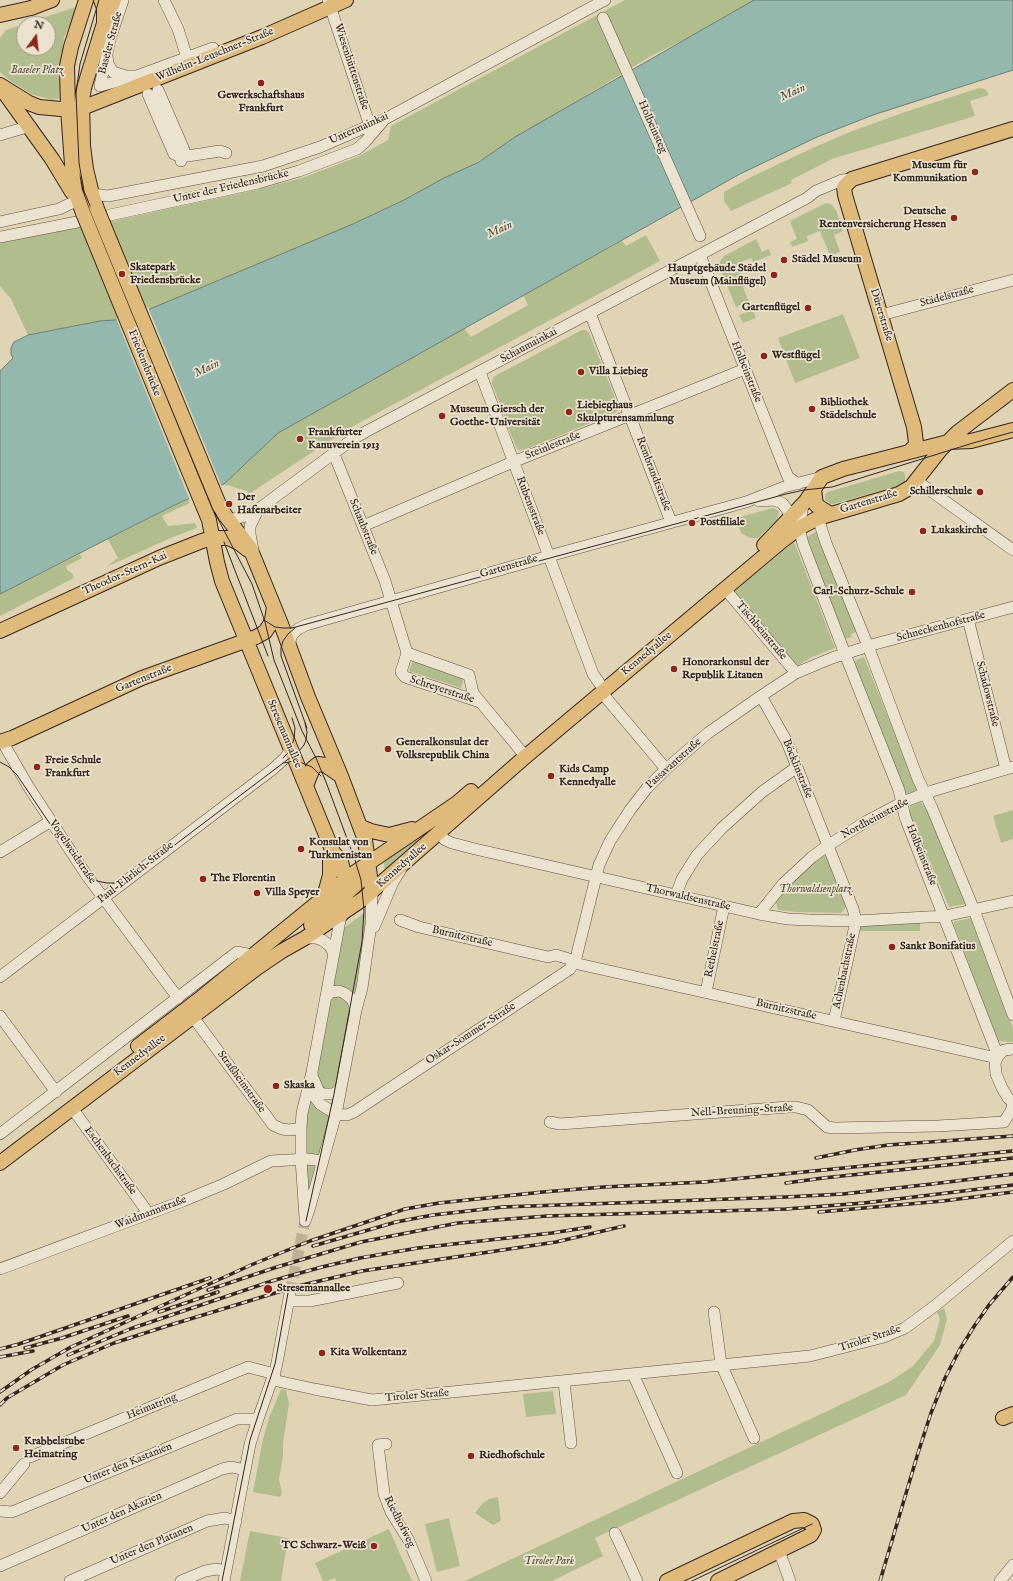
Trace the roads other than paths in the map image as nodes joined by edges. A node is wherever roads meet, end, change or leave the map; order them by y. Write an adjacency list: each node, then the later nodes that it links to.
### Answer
1 (52, 0): 10 (main road)
2 (86, 0): 23 (main road)
3 (101, 0): 13 (main road)
4 (114, 0): 13 (main road, Baseler Straße)
5 (123, 0): 16 (street, Baseler Straße)
6 (346, 0): 9 (main road, Wilhelm-Leuschner-Straße)
7 (165, 1): 17 (street)
8 (600, 1): 26 (street, Untermainkai)
9 (330, 3): 22 (main road, Wilhelm-Leuschner-Straße); 26 (street, Wiesenhüttenstraße)
10 (31, 8): 11 (main road); 14 (main road)
11 (0, 15)
12 (603, 18): 34 (street, Holbeinsteg)
13 (104, 23): 22 (main road)
14 (0, 25)
15 (213, 48): 17 (street, Wilhelm-Leuschner-Straße)
16 (107, 54): 18 (street, Wilhelm-Leuschner-Straße); 20 (street, Baseler Straße)
17 (188, 59): 18 (street, Wilhelm-Leuschner-Straße)
18 (137, 76): 20 (street, Wilhelm-Leuschner-Straße)
19 (0, 85): 23 (main road); 24 (main road)
20 (100, 86)
21 (153, 92): 28 (street)
22 (82, 108): 23 (main road); 30 (main road)
23 (68, 109): 31 (main road)
24 (30, 126): 27 (street); 31 (main road)
25 (1013, 129): 29 (main road, Schaumainkai)
26 (371, 130): 30 (street, Untermainkai); 32 (street, Unter der Friedensbrücke)
27 (0, 134)
28 (226, 152)
29 (848, 183): 36 (street, Schaumainkai); 39 (main road, Dürerstraße)
30 (92, 194): 56 (main road, Friedensbrücke, bridge)
31 (79, 211): 33 (street); 35 (street); 57 (main road, Friedensbrücke, bridge)
32 (110, 215)
33 (0, 222)
34 (700, 236)
35 (0, 237)
36 (700, 255): 38 (street, Schaumainkai); 40 (street, Holbeinstraße)
37 (1013, 280): 39 (street, Städelstraße)
38 (590, 313): 41 (street, Schaumainkai); 43 (street, Rembrandtstraße)
39 (881, 315): 47 (main road, Dürerstraße)
40 (745, 369): 43 (street, Steinlestraße); 52 (street, Holbeinstraße)
41 (480, 372): 48 (street, Schaumainkai); 50 (street, Rubensstraße)
42 (1013, 390): 45 (main road)
43 (630, 415): 50 (street, Steinlestraße); 59 (street, Rembrandtstraße)
44 (1013, 430): 46 (main road, Gartenstraße)
45 (948, 442): 46 (main road, Gartenstraße); 47 (main road, Gartenstraße); 49 (main road)
46 (971, 442): 49 (main road, Gartenstraße)
47 (909, 452): 51 (main road); 53 (main road, Gartenstraße)
48 (334, 454): 55 (street, Schaumainkai); 62 (street, Schaubstraße)
49 (934, 458): 51 (main road, Gartenstraße)
50 (513, 462): 62 (street, Steinlestraße); 67 (street, Rubensstraße)
51 (917, 481): 58 (main road, Gartenstraße); 65 (street)
52 (798, 484): 53 (street, Gartenstraße); 54 (street, Gartenstraße)
53 (817, 484): 58 (main road); 61 (main road, Gartenstraße)
54 (746, 502): 59 (street, Gartenstraße); 61 (street, Gartenstraße)
55 (260, 508): 56 (street, Schaumainkai); 60 (street, Schaumainkai)
56 (222, 511): 66 (main road, Stresemannallee)
57 (207, 513): 63 (main road, Stresemannallee)
58 (824, 516): 61 (main road, Gartenstraße); 75 (street)
59 (671, 522): 67 (street, Gartenstraße)
60 (250, 524): 66 (street, Stresemannallee)
61 (794, 524): 64 (main road, Gartenstraße); 78 (street, Holbeinstraße); 80 (main road, Kennedyallee)
62 (362, 526): 69 (street, Schaubstraße)
63 (213, 538): 66 (main road, Theodor-Stern-Kai); 73 (main road, Theodor-Stern-Kai); 74 (main road, Stresemannallee)
64 (782, 541): 68 (main road, Kennedyallee)
65 (1013, 550)
66 (253, 554): 70 (main road, Stresemannallee)
67 (548, 556): 69 (street, Gartenstraße); 80 (street, Rubensstraße)
68 (725, 589): 79 (street, Tischbeinstraße); 80 (main road, Kennedyallee)
69 (391, 600): 76 (street, Gartenstraße); 77 (street, Schreyerstraße)
70 (274, 607): 74 (main road, Gartenstraße); 76 (main road, Stresemannallee)
71 (1013, 607): 72 (street, Schneckenhofstraße)
72 (968, 619): 75 (street, Schneckenhofstraße); 87 (street, Schadowstraße)
73 (0, 631)
74 (246, 641): 83 (main road, Gartenstraße); 84 (main road, Stresemannallee)
75 (868, 646): 78 (street); 93 (street)
76 (290, 651): 91 (main road, Stresemannallee)
77 (406, 653): 82 (street, Schreyerstraße); 82 (street, Schreyerstraße)
78 (845, 654): 79 (street, Passavantstraße); 94 (street, Holbeinstraße)
79 (796, 674): 81 (street, Passavantstraße)
80 (601, 688): 85 (main road, Kennedyallee); 89 (street, Rubensstraße); 98 (main road, Kennedyallee)
81 (761, 696): 86 (street, Böcklinstraße); 89 (street, Passavantstraße)
82 (481, 703): 85 (street, Schreyerstraße)
83 (1, 742): 95 (street, Vogelweidstraße)
84 (291, 749): 88 (street, Paul-Ehrlich-Straße); 90 (main road, Stresemannallee)
85 (521, 751): 96 (main road, Kennedyallee)
86 (797, 767): 99 (street, Böcklinstraße); 108 (street)
87 (1010, 768): 93 (street, Nordheimstraße)
88 (273, 769): 90 (street); 109 (street, Paul-Ehrlich-Straße)
89 (666, 769): 104 (street, Passavantstraße)
90 (299, 770): 92 (main road, Stresemannallee)
91 (341, 776): 92 (main road); 97 (main road, Stresemannallee)
92 (306, 786): 101 (main road, Stresemannallee)
93 (924, 794): 94 (street, Nordheimstraße); 113 (street)
94 (903, 802): 99 (street, Nordheimstraße); 116 (street, Holbeinstraße)
95 (51, 821): 100 (street); 109 (street, Vogelweidstraße)
96 (426, 825): 97 (main road); 102 (main road, Kennedyallee)
97 (361, 827): 102 (main road, Stresemannallee)
98 (439, 833): 103 (main road, Kennedyallee); 104 (street, Thorwaldsenstraße)
99 (827, 846): 114 (street); 118 (street)
100 (0, 852)
101 (333, 852): 105 (main road, Stresemannallee); 111 (main road)
102 (368, 863): 105 (main road, Kennedyallee); 106 (main road, Stresemannallee); 107 (main road)
103 (403, 865): 106 (main road, Kennedyallee); 119 (street, Stresemannallee)
104 (595, 876): 108 (street, Thorwaldsenstraße); 124 (street, Passavantstraße)
105 (345, 880): 107 (main road, Stresemannallee); 111 (main road, Kennedyallee)
106 (372, 891): 115 (main road, Kennedyallee); 119 (street, Stresemannallee)
107 (346, 895): 115 (main road, Stresemannallee); 121 (main road)
108 (676, 895): 112 (street, Thorwaldsenstraße)
109 (103, 898): 125 (street, Paul-Ehrlich-Straße); 128 (street, Vogelweidstraße)
110 (1013, 900): 113 (street, Thorwaldsenstraße)
111 (319, 901): 123 (main road, Kennedyallee)
112 (724, 906): 114 (street, Thorwaldsenstraße); 126 (street, Rethelstraße)
113 (974, 910): 116 (street, Thorwaldsenstraße); 130 (street)
114 (759, 914): 118 (street, Thorwaldsenstraße)
115 (341, 915): 120 (main road, Kennedyallee); 122 (street, Stresemannallee)
116 (945, 916): 118 (street, Thorwaldsenstraße); 134 (street, Holbeinstraße)
117 (400, 920): 124 (street, Burnitzstraße)
118 (856, 921): 133 (street, Achenbachstraße)
119 (370, 935): 129 (street, Stresemannallee)
120 (305, 938): 121 (main road, Kennedyallee); 122 (street)
121 (282, 951): 132 (main road, Kennedyallee)
122 (334, 954): 127 (street, Stresemannallee)
123 (252, 956): 128 (street, Kennedyallee); 148 (main road, Kennedyallee)
124 (574, 963): 126 (street, Burnitzstraße); 142 (street, Oskar-Sommer-Straße)
125 (0, 977)
126 (706, 992): 133 (street, Burnitzstraße)
127 (326, 997): 129 (street); 138 (street, Stresemannallee)
128 (178, 998): 139 (street, Kennedyallee)
129 (356, 1010): 140 (street, Stresemannallee)
130 (1013, 1015)
131 (0, 1016): 139 (street)
132 (192, 1016): 143 (main road, Kennedyallee); 146 (street, Straßheimstraße)
133 (834, 1021): 136 (street, Burnitzstraße)
134 (991, 1036): 136 (street); 137 (street, Holbeinstraße)
135 (1013, 1049): 137 (street)
136 (978, 1054): 137 (street, Burnitzstraße)
137 (998, 1057): 141 (street, Holbeinstraße)
138 (312, 1072): 140 (street, Stresemannallee); 144 (street, Stresemannallee); 146 (street, Stresemannallee)
139 (56, 1092): 147 (street, Kennedyallee)
140 (340, 1093): 142 (street); 144 (street, Stresemannallee)
141 (1013, 1103): 145 (street, Nell-Breuning-Straße)
142 (366, 1104): 144 (street, Oskar-Sommer-Straße)
143 (72, 1108): 151 (main road, Kennedyallee); 152 (street, Eschenbachstraße)
144 (336, 1114): 150 (street, Stresemannallee)
145 (550, 1122)
146 (300, 1128): 149 (street, Stresemannallee)
147 (0, 1134)
148 (0, 1151)
149 (301, 1158): 150 (street); 150 (street, Stresemannallee); 152 (street, Waidmannstraße)
150 (323, 1161)
151 (0, 1163)
152 (149, 1214): 154 (street, Waidmannstraße)
153 (1013, 1241): 157 (street, Tiroler Straße)
154 (0, 1268)
155 (398, 1283): 159 (street)
156 (714, 1312): 157 (street)
157 (721, 1364): 158 (street, Tiroler Straße); 162 (street)
158 (633, 1374): 160 (street, Tiroler Straße); 166 (street)
159 (274, 1377): 160 (street, Tiroler Straße); 161 (street); 167 (street, Heimatring)
160 (564, 1382): 163 (street)
161 (258, 1419): 165 (street); 168 (street, Unter den Kastanien)
162 (754, 1438)
163 (571, 1443)
164 (386, 1444): 179 (street, Riedhofweg)
165 (245, 1470): 169 (street); 173 (street, Unter den Akazien)
166 (677, 1472)
167 (0, 1493)
168 (0, 1511)
169 (236, 1521): 176 (street); 177 (street, Unter den Platanen)
170 (615, 1533): 180 (street)
171 (780, 1551): 172 (main road); 175 (main road); 183 (street)
172 (728, 1552): 175 (main road); 181 (main road)
173 (0, 1566)
174 (1013, 1566): 184 (street)
175 (738, 1571): 182 (main road)
176 (225, 1576): 178 (street)
177 (70, 1581)
178 (181, 1581)
179 (426, 1581)
180 (637, 1581)
181 (667, 1581)
182 (718, 1581)
183 (790, 1581)
184 (1000, 1581)

